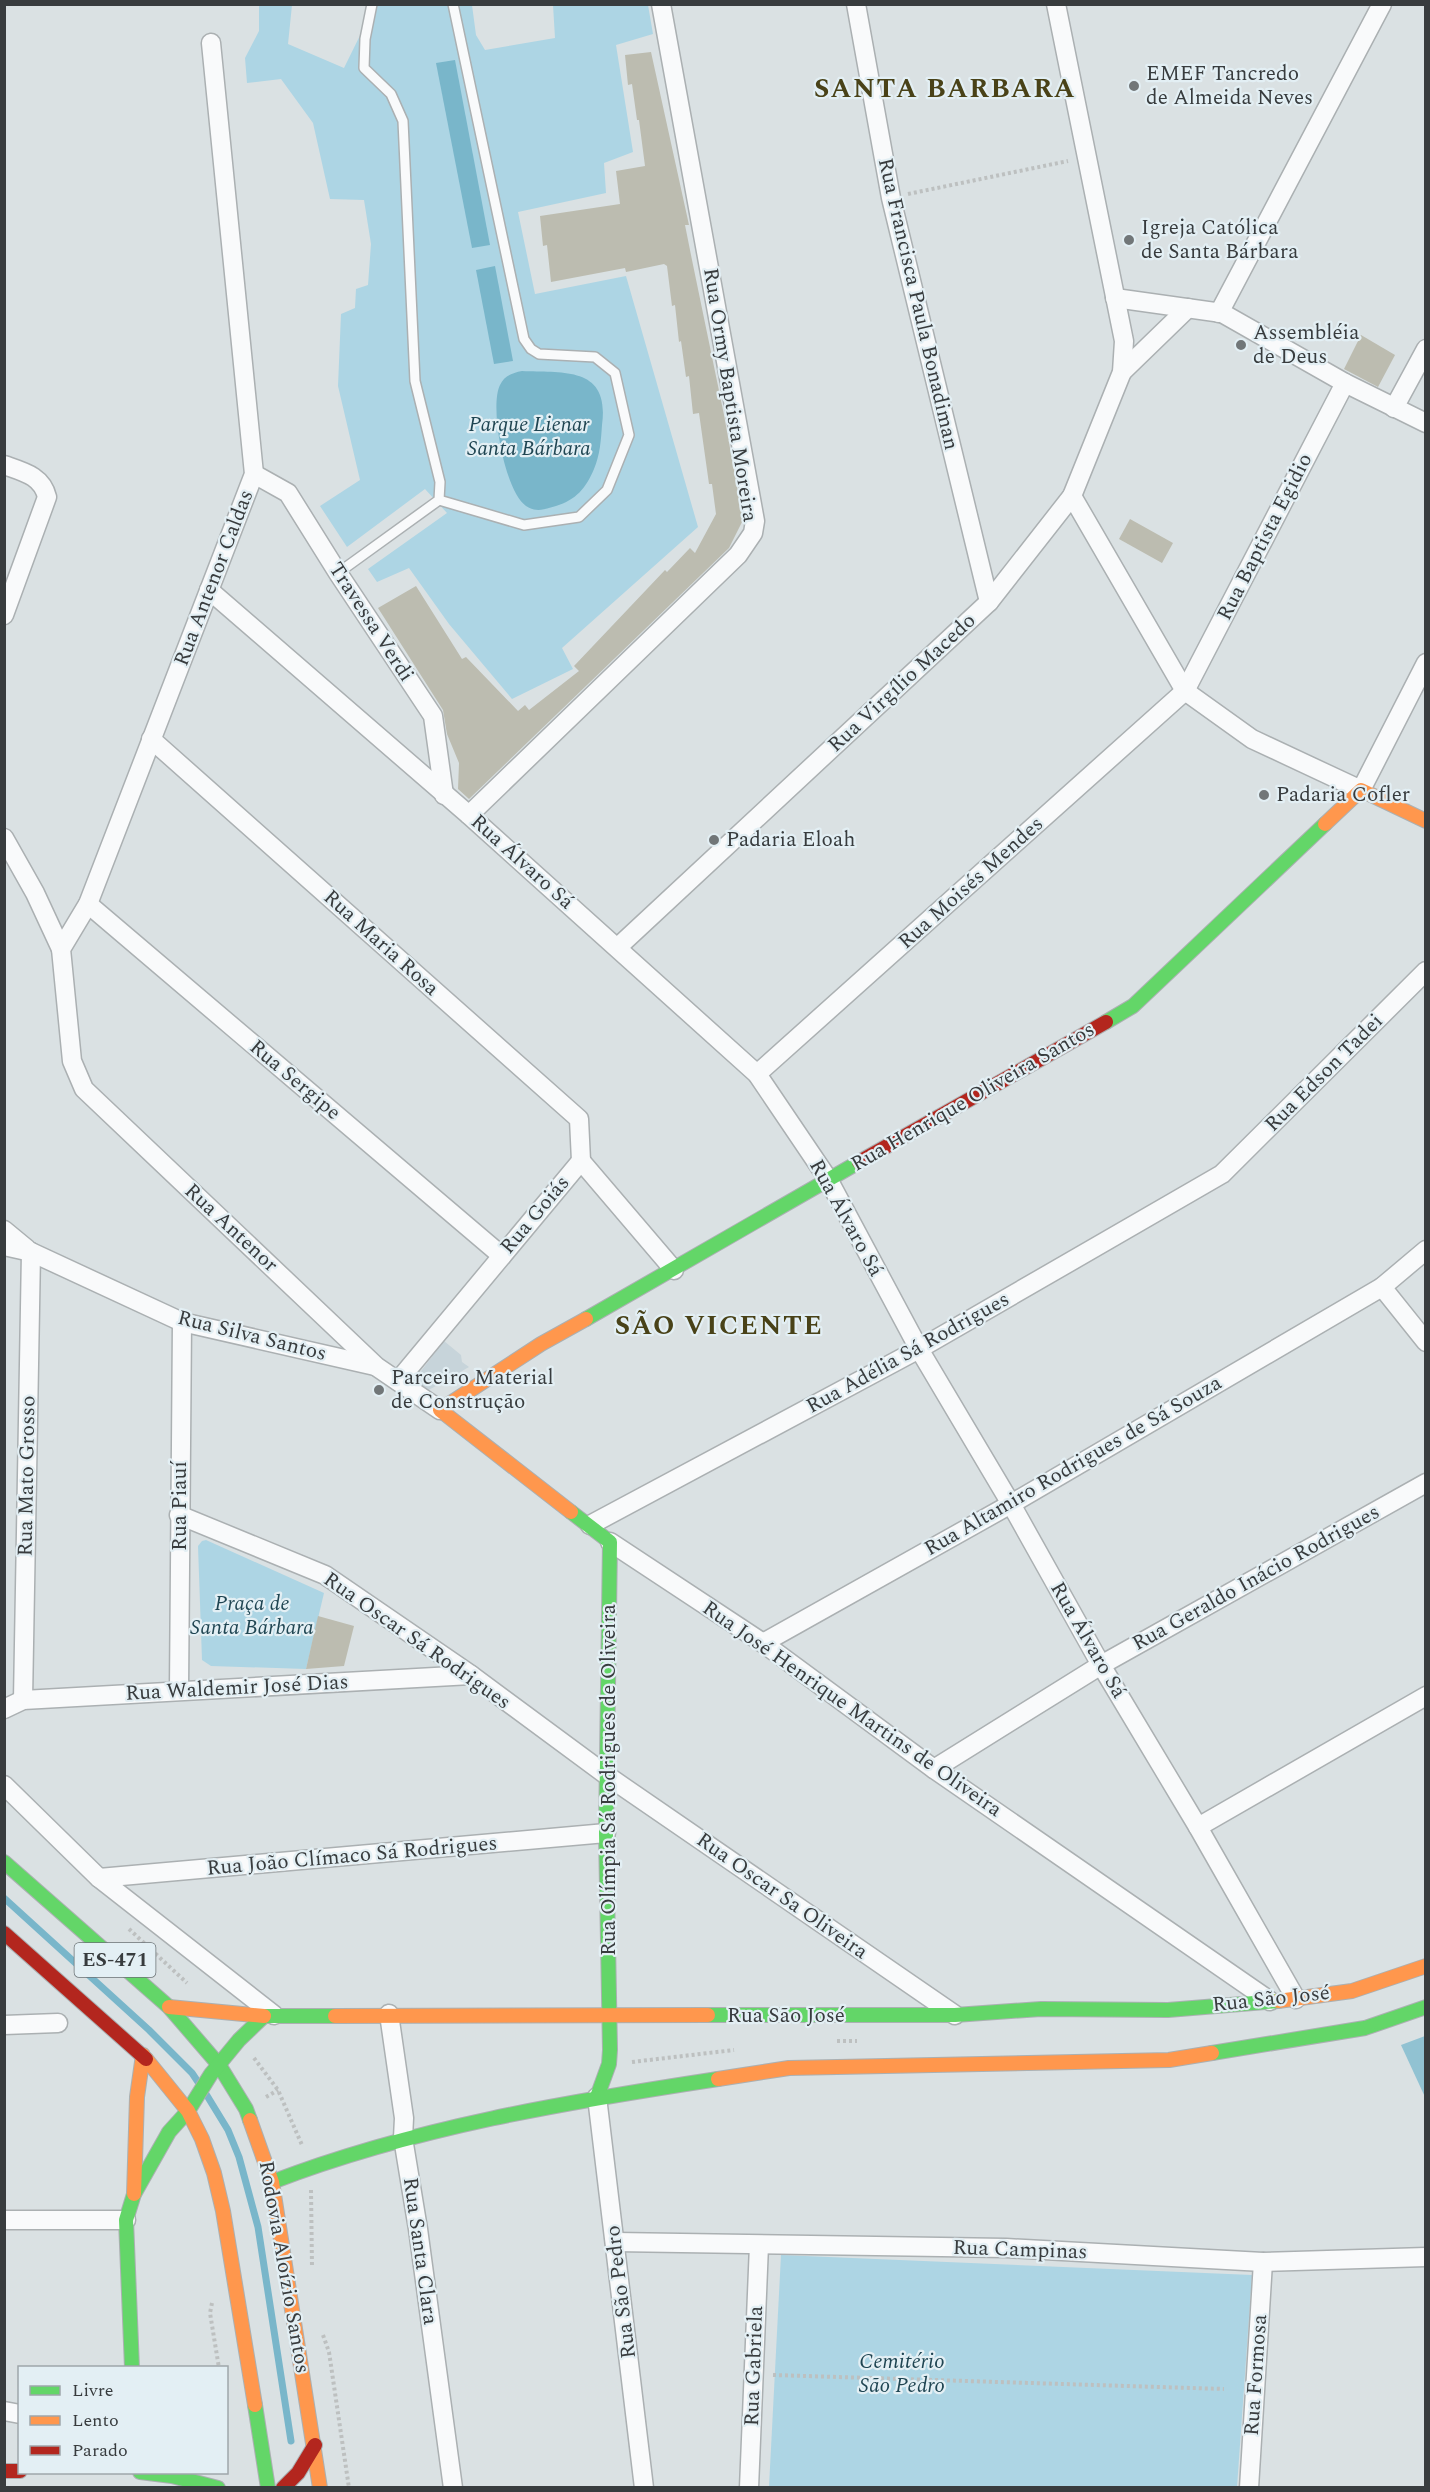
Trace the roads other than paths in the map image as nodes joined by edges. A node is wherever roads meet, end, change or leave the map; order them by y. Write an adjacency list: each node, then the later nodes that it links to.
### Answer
1 (372, 4): 19 (lane)
2 (453, 4): 19 (lane)
3 (661, 4): 29 (street, Rua Ormy Baptista Moreira)
4 (856, 4): 22 (street, Rua Francisca Paula Bonadiman)
5 (1056, 4): 8 (street, Rua Virgílio Macedo)
6 (1382, 4): 10 (street)
7 (211, 43): 17 (street, Rua Antenor Caldas)
8 (1115, 298): 9 (street); 12 (street, Rua Virgílio Macedo)
9 (1188, 309): 10 (street); 12 (street, Rua Virgílio Macedo)
10 (1220, 313): 13 (street)
11 (1425, 349): 14 (street)
12 (1122, 372): 18 (street, Rua Virgílio Macedo)
13 (1345, 383): 14 (street); 25 (street, Rua Baptista Egidio)
14 (1394, 408): 15 (street)
15 (1425, 423)
16 (4, 465): 23 (street)
17 (254, 474): 20 (street, Travessa Verdi); 21 (street, Rua Antenor Caldas)
18 (1072, 496): 22 (street, Rua Virgílio Macedo); 25 (street)
19 (439, 500): 20 (lane)
20 (338, 573): 28 (street, Travessa Verdi)
21 (209, 590): 26 (street, Rua Antenor Caldas); 28 (street, Rua Álvaro Sá)
22 (988, 602): 33 (street, Rua Virgílio Macedo)
23 (4, 615)
24 (1425, 663): 27 (street)
25 (1185, 691): 27 (street); 36 (street, Rua Moisés Mendes)
26 (151, 739): 32 (street, Rua Antenor Caldas); 37 (street, Rua Maria Rosa)
27 (1361, 790): 30 (main road); 39 (main road, Rua Henrique Oliveira Santos)
28 (444, 795): 29 (street, Rua Álvaro Sá)
29 (469, 815): 33 (street, Rua Álvaro Sá)
30 (1425, 821)
31 (4, 838): 34 (street)
32 (88, 904): 34 (street, Rua Antenor Caldas); 44 (street, Rua Sergipe)
33 (618, 947): 36 (street, Rua Álvaro Sá)
34 (60, 949): 50 (street, Rua Antenor)
35 (1425, 971): 38 (street, Rua Edson Tadei)
36 (757, 1074): 39 (street, Rua Álvaro Sá)
37 (580, 1161): 44 (street, Rua Goiás); 45 (street, Rua Goiás)
38 (1222, 1174): 49 (street, Rua Adélia Sá Rodrigues)
39 (828, 1179): 45 (main road, Rua Henrique Oliveira Santos); 49 (street, Rua Álvaro Sá)
40 (4, 1230): 43 (street, Rua Silva Santos)
41 (4, 1246): 43 (street, Rua Silva Santos)
42 (1425, 1250): 46 (street, Rua Altamiro Rodrigues de Sá Souza)
43 (31, 1252): 47 (street, Rua Silva Santos); 63 (street, Rua Mato Grosso)
44 (502, 1256): 51 (street, Rua Goiás)
45 (674, 1270): 52 (main road, Rua Henrique Oliveira Santos)
46 (1382, 1287): 48 (street); 54 (street, Rua Altamiro Rodrigues de Sá Souza)
47 (182, 1322): 50 (street, Rua Silva Santos); 55 (street, Rua Piauí)
48 (1425, 1342)
49 (919, 1349): 54 (street, Rua Álvaro Sá); 56 (street, Rua Adélia Sá Rodrigues)
50 (377, 1367): 51 (street)
51 (398, 1381): 52 (street)
52 (440, 1410): 56 (main road, Rua José Henrique Martins de Oliveira)
53 (1425, 1483): 59 (street, Rua Geraldo Inácio Rodrigues)
54 (1011, 1504): 58 (street, Rua Altamiro Rodrigues de Sá Souza); 59 (street, Rua Álvaro Sá)
55 (179, 1515): 60 (street, Rua Oscar Sá Rodrigues); 61 (street, Rua Piauí)
56 (590, 1525): 57 (main road, Rua José Henrique Martins de Oliveira)
57 (610, 1542): 58 (street, Rua José Henrique Martins de Oliveira); 66 (main road, Rua Olímpia Sá Rodrigues de Oliveira)
58 (763, 1643): 65 (street, Rua José Henrique Martins de Oliveira)
59 (1101, 1665): 65 (street, Rua Geraldo Inácio Rodrigues); 68 (street, Rua Álvaro Sá)
60 (471, 1676): 61 (street, Rua Waldemir José Dias); 66 (street, Rua Oscar Sá Rodrigues)
61 (179, 1690): 63 (street, Rua Waldemir José Dias)
62 (1425, 1696): 68 (street)
63 (23, 1700): 64 (street, Rua Waldemir José Dias)
64 (4, 1709)
65 (934, 1769): 75 (street, Rua José Henrique Martins de Oliveira)
66 (609, 1777): 69 (main road, Rua Olímpia Sá Rodrigues de Oliveira); 79 (street, Rua Oscar Sa Oliveira)
67 (4, 1785): 71 (street)
68 (1198, 1827): 74 (street, Rua Álvaro Sá)
69 (606, 1833): 71 (street, Rua João Clímaco Sá Rodrigues); 81 (main road, Rua Olímpia Sá Rodrigues de Oliveira)
70 (4, 1862): 76 (main road, Rodovia Aloízio Santos / ES-471)
71 (99, 1878): 80 (street)
72 (4, 1934): 84 (main road, ES-471)
73 (1425, 1966): 74 (main road, Rua São José)
74 (1296, 1999): 75 (main road, Rua São José)
75 (1270, 2001): 79 (main road, Rua São José)
76 (170, 2007): 80 (main road, Rua São José); 85 (main road, Rodovia Aloízio Santos / ES-471)
77 (1425, 2007): 86 (main road, Rua São José)
78 (389, 2014): 80 (main road, Rua São José); 81 (main road, Rua São José); 88 (street, Rua Santa Clara)
79 (955, 2015): 81 (main road, Rua São José)
80 (270, 2016): 85 (main road)
81 (610, 2017): 86 (main road, Rua Olímpia Sá Rodrigues de Oliveira)
82 (58, 2023): 83 (street)
83 (4, 2025)
84 (143, 2055): 87 (main road, ES-471); 90 (main road)
85 (215, 2070): 87 (main road); 89 (main road, Rodovia Aloízio Santos / ES-471)
86 (597, 2097): 88 (main road, Rua São José); 93 (street, Rua São Pedro)
87 (191, 2106): 90 (main road); 101 (main road, ES-471)
88 (403, 2138): 89 (main road, Rua São José); 104 (street, Rua Santa Clara)
89 (272, 2182): 98 (main road, Rodovia Aloízio Santos / ES-471)
90 (134, 2194): 92 (main road)
91 (4, 2220): 92 (street)
92 (126, 2220): 97 (main road)
93 (615, 2242): 94 (street, Rua Campinas); 105 (street, Rua São Pedro)
94 (759, 2245): 96 (street, Rua Campinas); 106 (street, Rua Gabriela)
95 (1425, 2257): 96 (street, Rua Campinas)
96 (1263, 2262): 107 (street, Rua Formosa)
97 (132, 2366)
98 (315, 2445): 102 (main road); 103 (main road, Rodovia Aloízio Santos / ES-471)
99 (156, 2474): 100 (main road)
100 (218, 2487)
101 (268, 2487)
102 (283, 2487)
103 (321, 2487)
104 (453, 2487)
105 (644, 2487)
106 (749, 2487)
107 (1249, 2487)

